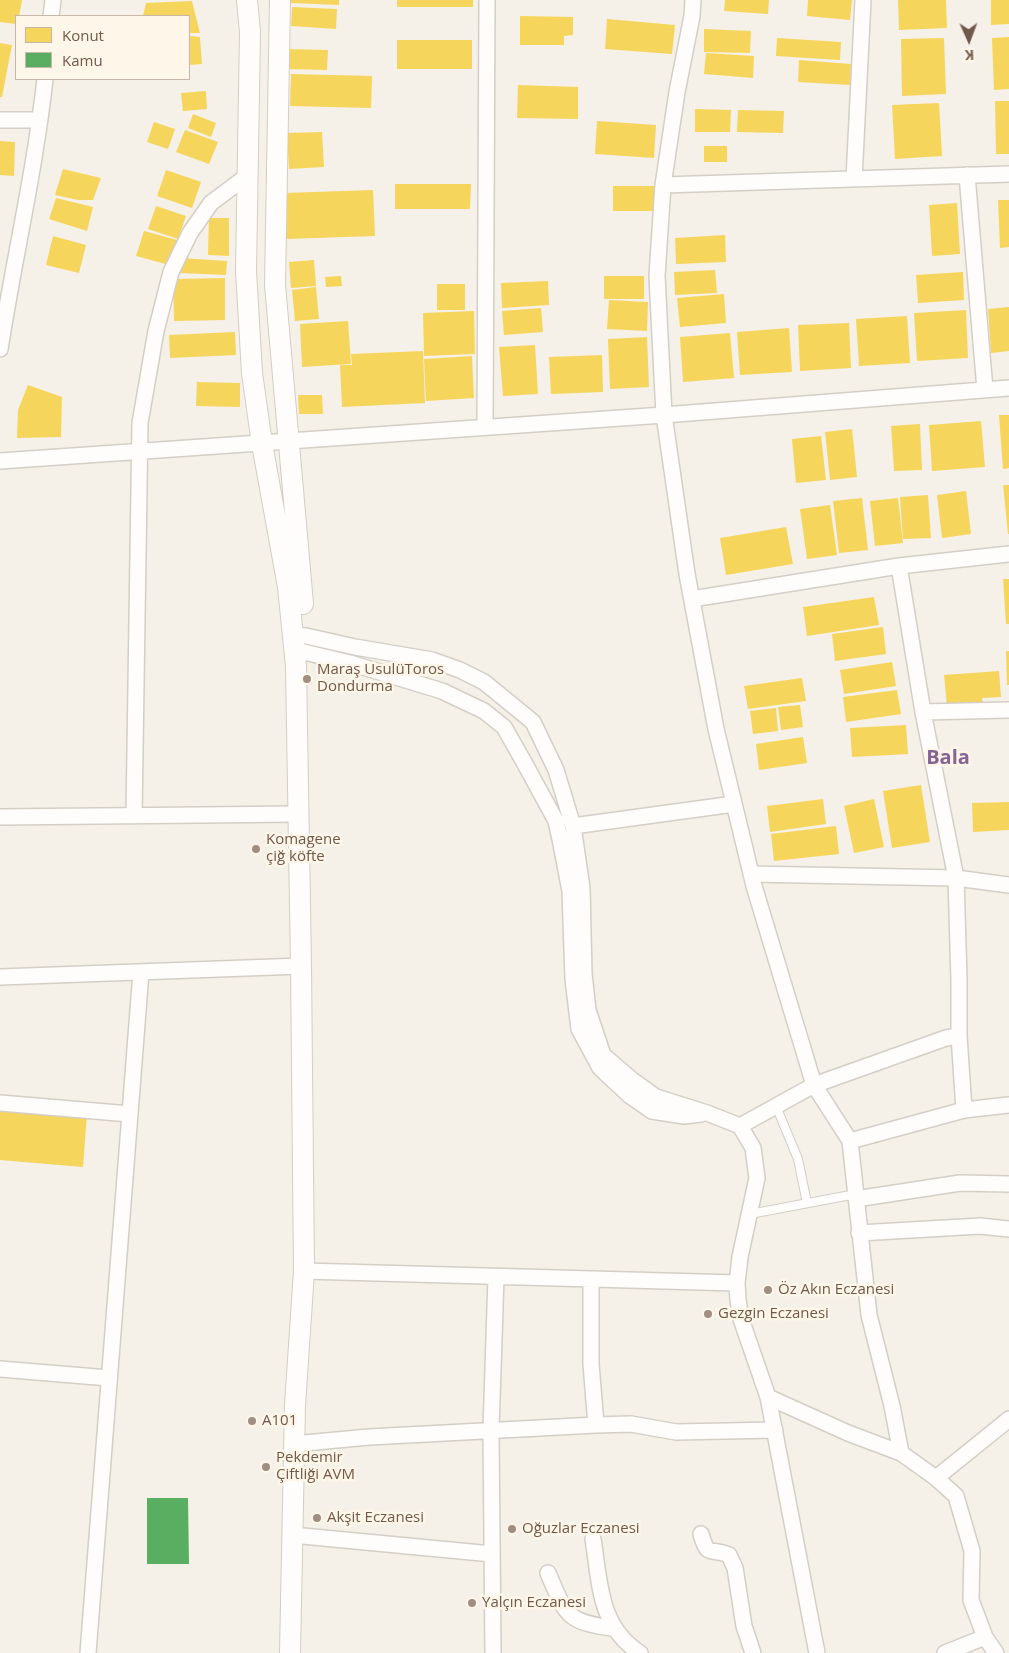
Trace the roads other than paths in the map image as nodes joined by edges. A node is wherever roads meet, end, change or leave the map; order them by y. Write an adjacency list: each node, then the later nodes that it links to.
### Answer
1 (53, 0): 7 (street)
2 (247, 0): 13 (street)
3 (280, 0): 22 (street)
4 (487, 0): 21 (street)
5 (693, 0): 15 (street)
6 (863, 0): 14 (street)
7 (52, 15)
8 (45, 80): 10 (street)
9 (0, 120): 10 (street)
10 (40, 120): 16 (street)
11 (1009, 174): 12 (street)
12 (968, 175): 14 (street); 19 (street)
13 (247, 176): 23 (street); 24 (street)
14 (854, 179): 15 (street)
15 (663, 185): 20 (street)
16 (4, 292): 17 (street)
17 (0, 349)
18 (1009, 388): 19 (street)
19 (985, 390): 20 (street)
20 (664, 415): 21 (street); 28 (street)
21 (485, 427): 22 (street)
22 (288, 441): 23 (street); 29 (street)
23 (262, 444): 24 (street); 29 (street)
24 (141, 452): 25 (street); 34 (street)
25 (0, 461)
26 (1009, 554): 27 (street)
27 (899, 566): 28 (street); 31 (street)
28 (692, 599): 32 (street)
29 (298, 648): 33 (street); 36 (street); 49 (street)
30 (1009, 710): 31 (street)
31 (923, 712): 38 (street)
32 (734, 804): 36 (street); 37 (street)
33 (298, 814): 34 (street); 40 (street)
34 (134, 816): 35 (street)
35 (0, 817)
36 (573, 826): 49 (street)
37 (751, 874): 38 (street); 44 (street)
38 (956, 878): 39 (street); 43 (street)
39 (1009, 885)
40 (301, 966): 41 (street); 59 (street)
41 (141, 972): 42 (street); 50 (street)
42 (0, 977)
43 (959, 1036): 44 (street); 48 (street)
44 (814, 1085): 47 (street); 52 (street)
45 (0, 1103): 50 (street)
46 (1009, 1105): 48 (street)
47 (776, 1106): 51 (street); 55 (lane)
48 (964, 1110): 52 (street)
49 (707, 1113): 51 (street)
50 (130, 1114): 64 (street)
51 (740, 1126): 56 (street)
52 (850, 1141): 54 (street)
53 (1009, 1184): 54 (street)
54 (856, 1197): 55 (lane); 58 (street)
55 (807, 1203): 56 (lane)
56 (750, 1214): 62 (street)
57 (1009, 1230): 58 (street)
58 (859, 1232): 71 (street)
59 (304, 1272): 60 (street); 70 (street)
60 (496, 1277): 61 (street); 68 (street)
61 (591, 1280): 62 (street); 67 (street)
62 (737, 1283): 65 (street)
63 (0, 1370): 64 (street)
64 (109, 1378): 80 (street)
65 (768, 1397): 69 (street); 71 (street)
66 (1009, 1419): 72 (street)
67 (596, 1425): 68 (street); 69 (street)
68 (491, 1430): 70 (street); 76 (street)
69 (775, 1430): 85 (street)
70 (294, 1444): 74 (street)
71 (901, 1453): 72 (street)
72 (936, 1478): 79 (street)
73 (701, 1534): 84 (street)
74 (292, 1535): 76 (street); 81 (street)
75 (593, 1539): 78 (street)
76 (492, 1554): 82 (street)
77 (548, 1573): 78 (street)
78 (614, 1628): 83 (street)
79 (985, 1637): 86 (street); 87 (street)
80 (88, 1653)
81 (290, 1653)
82 (493, 1653)
83 (640, 1653)
84 (753, 1653)
85 (817, 1653)
86 (945, 1653)
87 (996, 1653)

